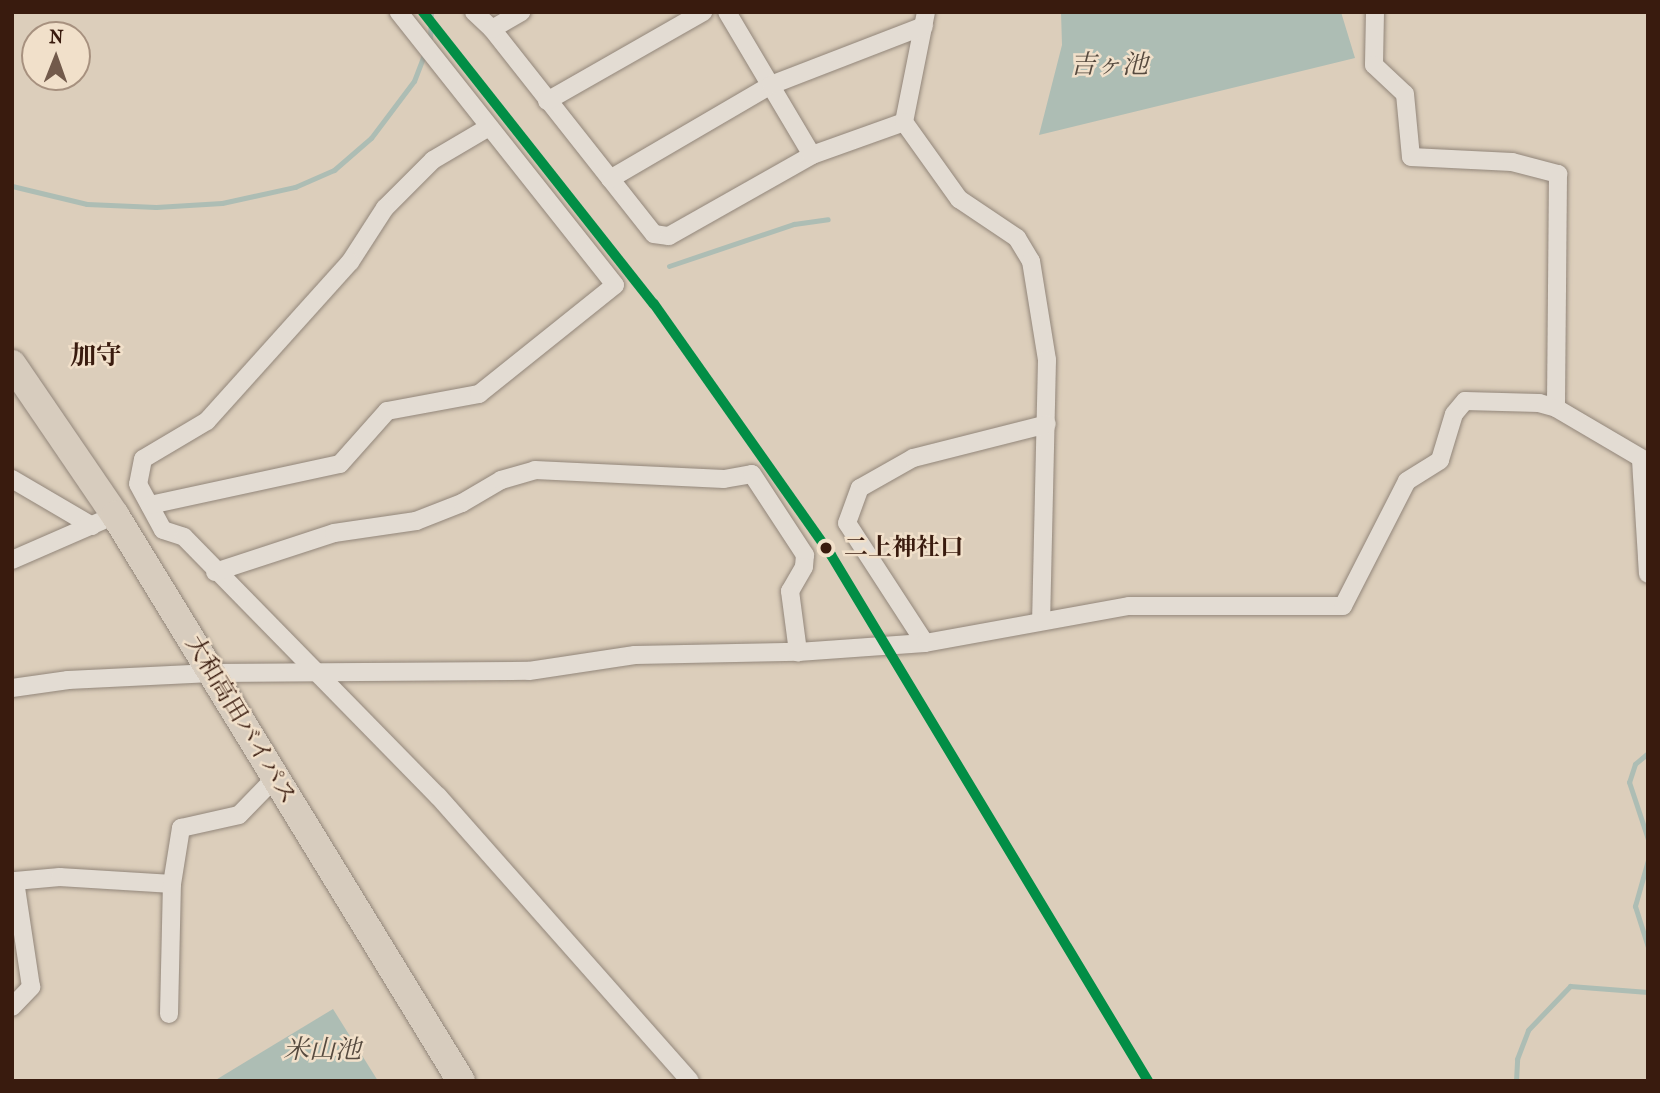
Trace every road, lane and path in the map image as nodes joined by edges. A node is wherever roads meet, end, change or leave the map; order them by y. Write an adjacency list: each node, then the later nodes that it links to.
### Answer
1 (399, 12): 12 (street)
2 (474, 12): 8 (street)
3 (522, 12): 8 (street)
4 (703, 12): 10 (street)
5 (727, 12): 9 (street)
6 (1375, 12): 16 (street)
7 (925, 19): 9 (street); 11 (street)
8 (492, 29): 10 (street)
9 (771, 85): 13 (street); 14 (street)
10 (547, 100): 14 (street)
11 (904, 122): 13 (street); 17 (street)
12 (489, 127): 20 (street); 20 (street)
13 (812, 155): 14 (street)
14 (610, 179)
15 (12, 364): 21 (highway, 大和高田バイパス)
16 (1556, 408): 18 (street); 25 (street)
17 (1047, 424): 25 (street); 26 (street)
18 (1644, 461): 24 (street)
19 (12, 479): 21 (street)
20 (149, 505): 23 (street)
21 (104, 521): 22 (street); 28 (highway, 大和高田バイパス)
22 (12, 560)
23 (215, 572): 27 (street); 29 (street)
24 (1648, 575)
25 (1041, 620): 26 (street)
26 (925, 643): 27 (street)
27 (798, 652): 29 (street)
28 (212, 673): 29 (street); 30 (street); 31 (highway, 大和高田バイパス)
29 (317, 674): 36 (street)
30 (12, 688)
31 (276, 777): 32 (street); 35 (highway, 大和高田バイパス)
32 (172, 884): 33 (street); 34 (street)
33 (12, 1007)
34 (169, 1014)
35 (461, 1081)
36 (690, 1081)

